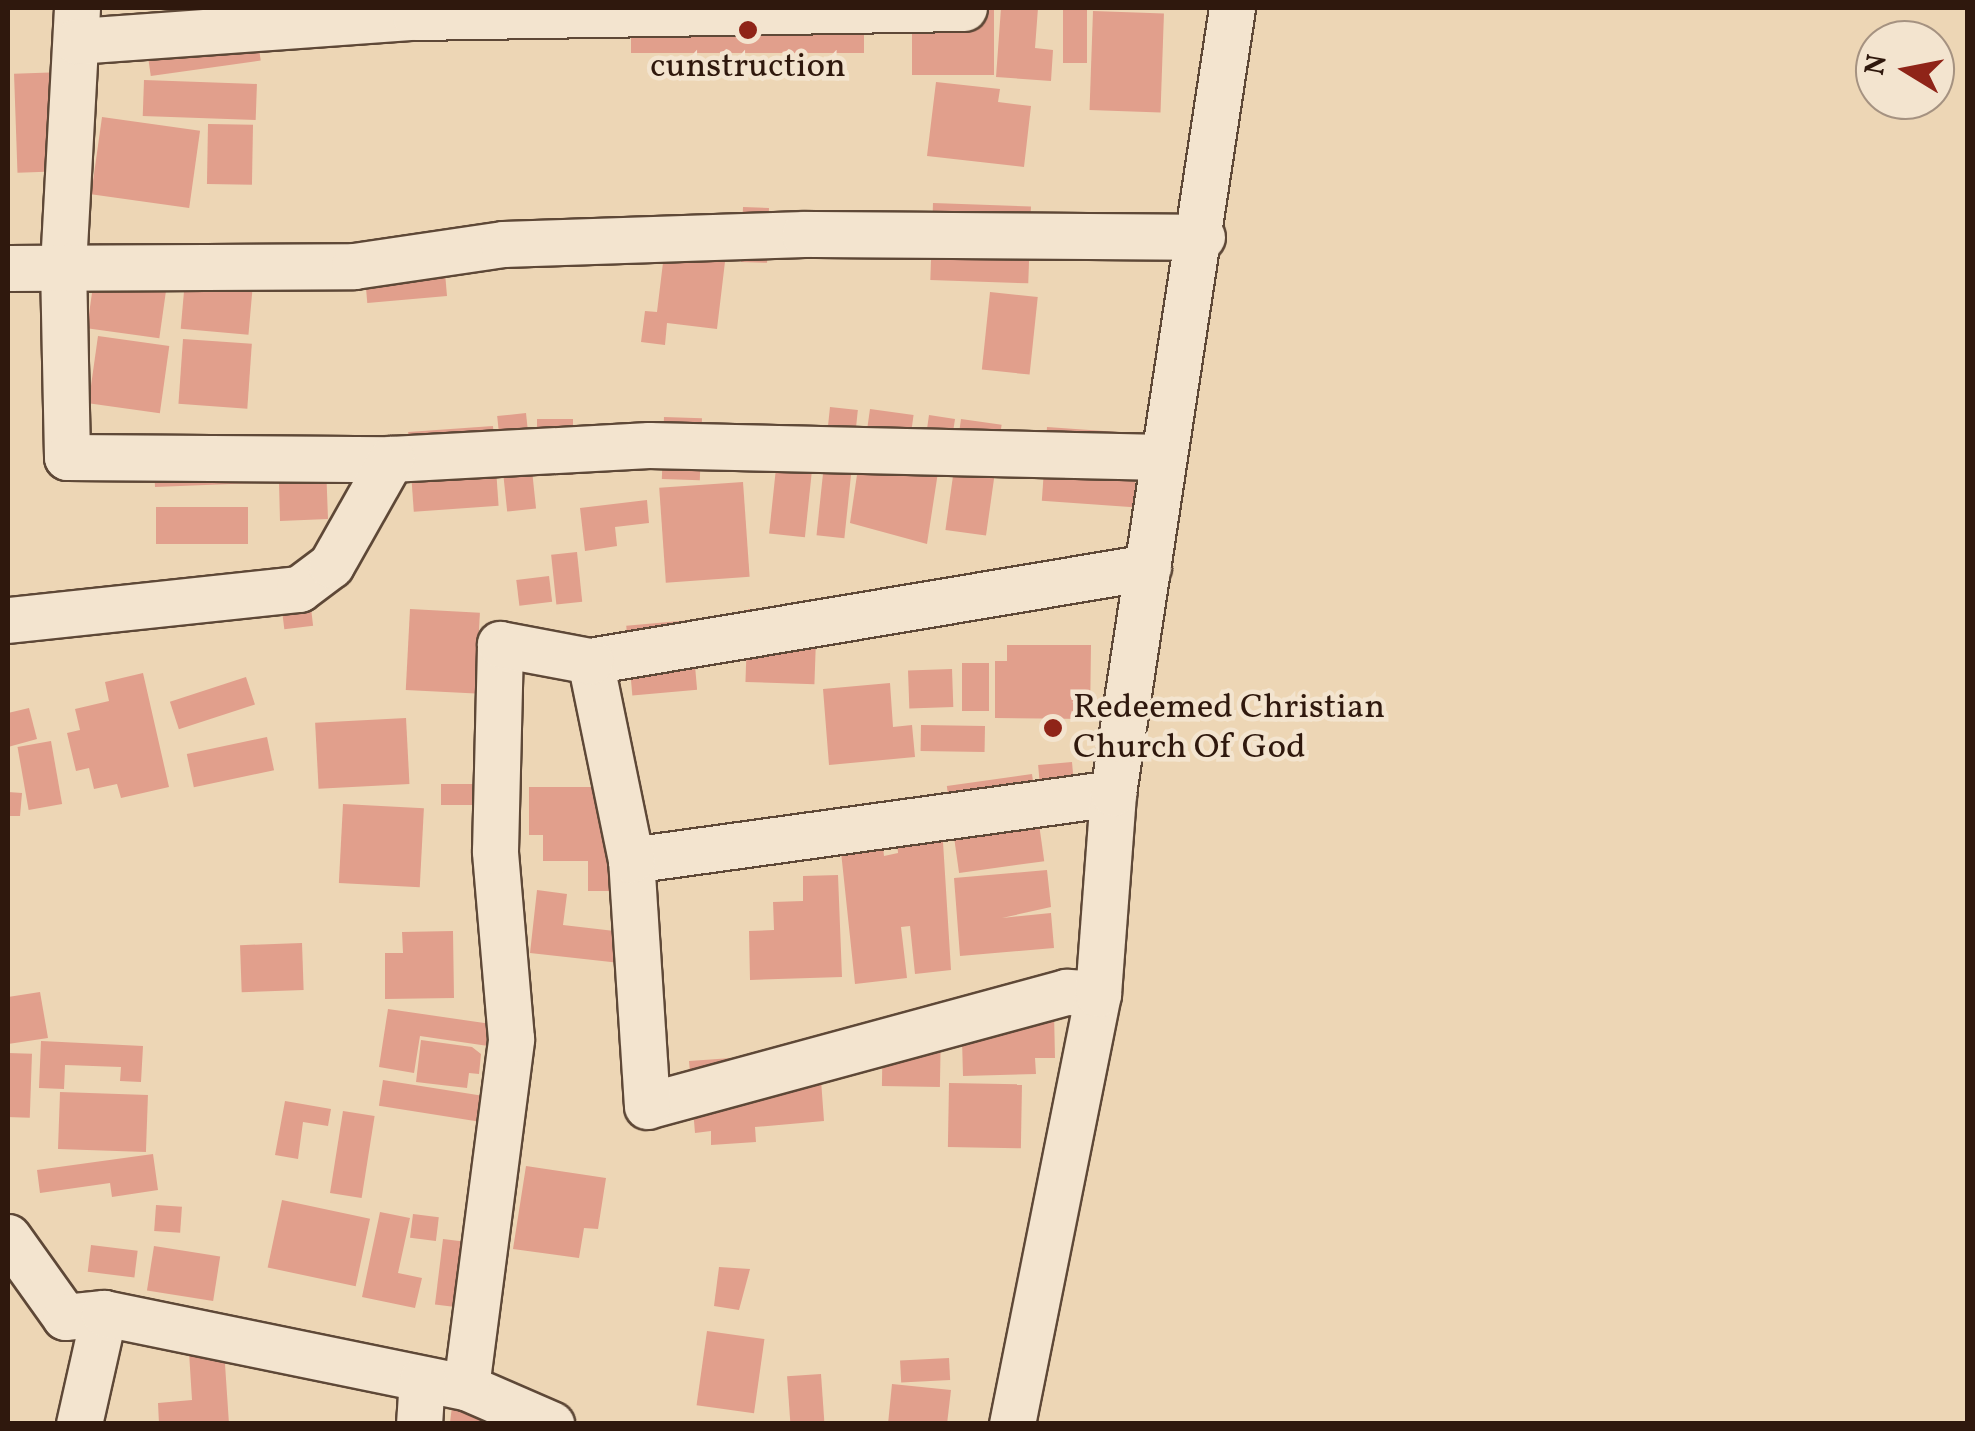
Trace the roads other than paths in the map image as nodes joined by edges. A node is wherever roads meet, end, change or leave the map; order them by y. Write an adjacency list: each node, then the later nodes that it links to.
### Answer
1 (964, 8): 3 (street)
2 (1232, 8): 4 (street)
3 (77, 24): 5 (street)
4 (1202, 237): 5 (street); 7 (street)
5 (63, 265): 6 (street); 8 (street)
6 (8, 268)
7 (1164, 457): 8 (street); 9 (street)
8 (391, 459): 10 (street)
9 (1148, 567): 11 (street); 12 (street)
10 (8, 620)
11 (590, 661): 13 (street); 18 (street)
12 (1113, 793): 13 (street); 14 (street)
13 (632, 860): 14 (street)
14 (1098, 994): 22 (street)
15 (8, 1237): 16 (street)
16 (104, 1313): 17 (street); 19 (street)
17 (422, 1378): 18 (street); 20 (street)
18 (466, 1387): 21 (street)
19 (80, 1424)
20 (419, 1424)
21 (551, 1424)
22 (1012, 1424)

